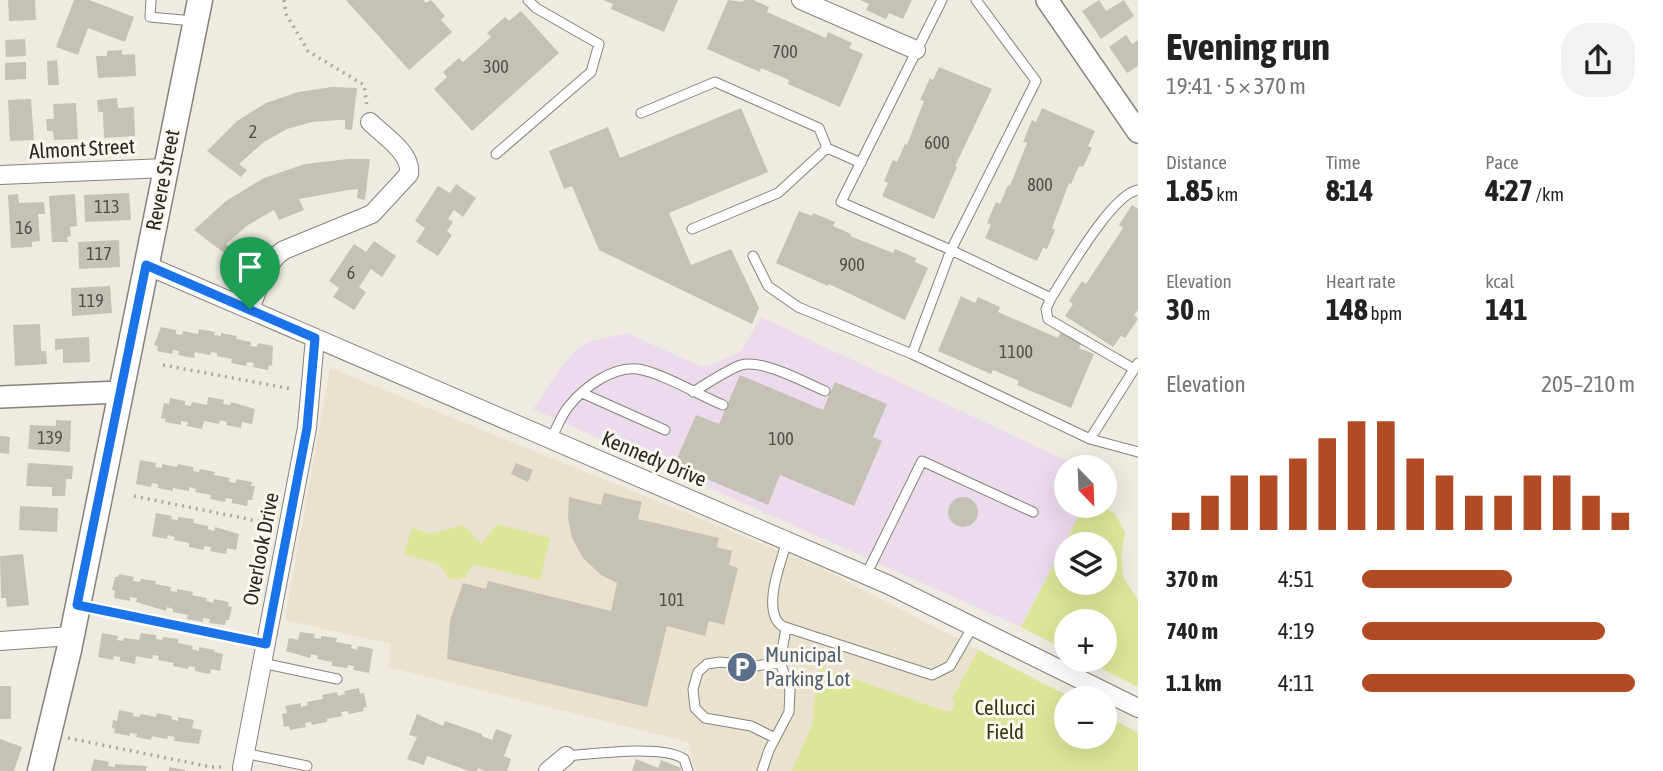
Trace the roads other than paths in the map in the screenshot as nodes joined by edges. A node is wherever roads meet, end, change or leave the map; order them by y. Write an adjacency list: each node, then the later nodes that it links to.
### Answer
1 (151, 0): 7 (lane)
2 (528, 0): 13 (lane)
3 (802, 0): 8 (street)
4 (942, 0): 8 (lane)
5 (976, 0): 19 (lane)
6 (1047, 0): 11 (street)
7 (197, 11): 15 (main road, Revere Street)
8 (916, 50): 14 (lane)
9 (641, 113): 12 (lane)
10 (370, 122): 23 (street)
11 (1138, 132)
12 (827, 148): 14 (lane); 18 (lane)
13 (496, 154)
14 (862, 163): 19 (lane)
15 (166, 168): 16 (street, Almont Street); 21 (main road, Revere Street)
16 (0, 176)
17 (1138, 190): 22 (lane)
18 (692, 229)
19 (951, 250): 22 (lane); 25 (lane)
20 (753, 256): 25 (lane)
21 (146, 265): 23 (street, Kennedy Drive); 28 (main road, Revere Street)
22 (1051, 299): 26 (lane)
23 (250, 309): 24 (street, Kennedy Drive)
24 (315, 338): 34 (street, Kennedy Drive); 45 (street, Overlook Drive)
25 (912, 354): 35 (lane)
26 (1136, 366): 35 (lane)
27 (825, 391): 29 (lane)
28 (120, 392): 31 (street); 42 (main road, Revere Street)
29 (693, 392): 30 (lane); 32 (lane)
30 (582, 393): 33 (lane); 34 (lane)
31 (0, 397)
32 (723, 405)
33 (665, 430)
34 (551, 439): 38 (street, Kennedy Drive)
35 (1090, 439): 36 (lane)
36 (1138, 452)
37 (1033, 512): 39 (lane)
38 (787, 541): 39 (street, Kennedy Drive); 41 (lane)
39 (866, 575): 40 (street, Kennedy Drive)
40 (973, 626): 41 (lane); 47 (street, Kennedy Drive)
41 (786, 628): 44 (lane)
42 (71, 636): 43 (street); 52 (main road, Revere Street)
43 (0, 641)
44 (780, 662): 48 (lane); 48 (lane)
45 (262, 663): 46 (lane); 50 (street, Overlook Drive)
46 (337, 679)
47 (1138, 708)
48 (775, 738): 55 (lane)
49 (566, 755): 53 (street); 54 (lane)
50 (243, 760): 51 (lane)
51 (307, 766)
52 (40, 771)
53 (548, 771)
54 (688, 771)
55 (762, 771)

